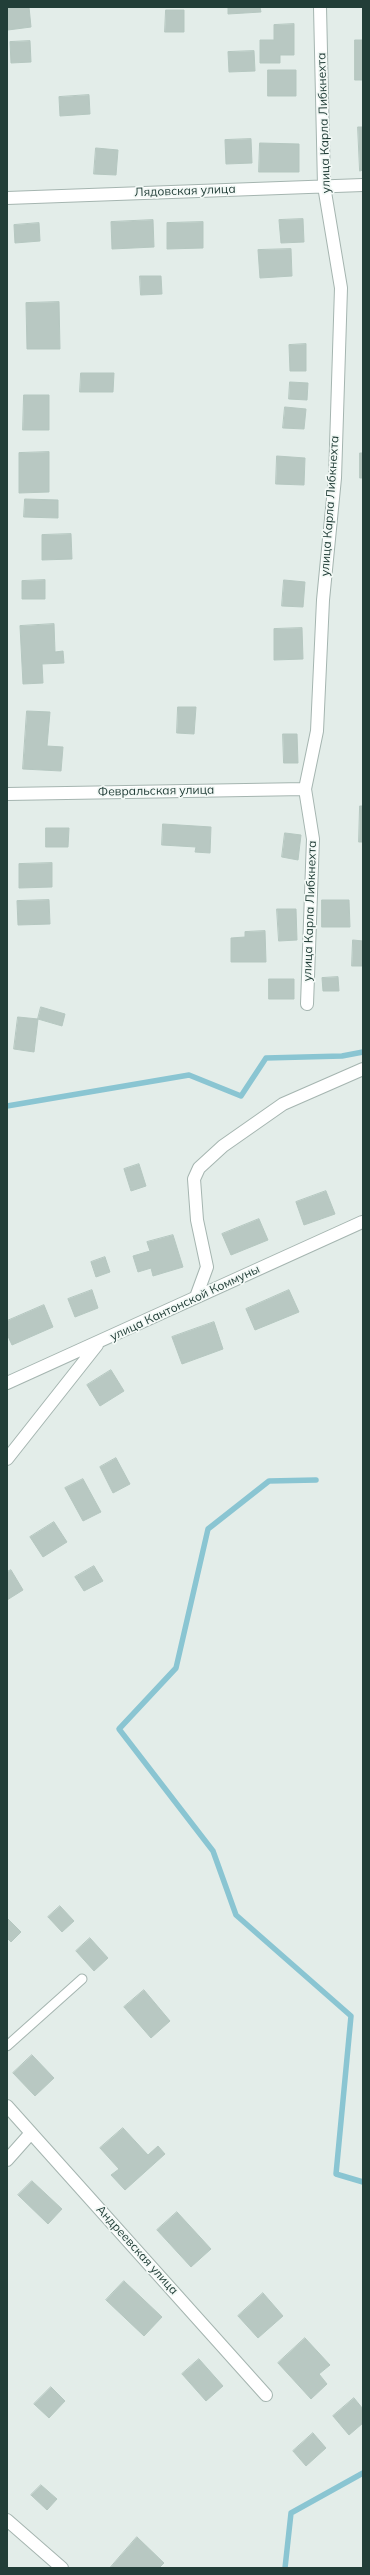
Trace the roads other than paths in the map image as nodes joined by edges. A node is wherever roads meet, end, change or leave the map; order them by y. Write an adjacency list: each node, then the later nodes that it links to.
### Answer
1 (320, 7): 3 (street, улица Карла Либкнехта)
2 (363, 185): 3 (street, Лядовская улица)
3 (324, 186): 4 (street, Лядовская улица); 5 (street, улица Карла Либкнехта)
4 (7, 198)
5 (305, 789): 6 (street, Февральская улица); 7 (street, улица Карла Либкнехта)
6 (7, 794)
7 (307, 1004)
8 (363, 1069): 10 (street)
9 (362, 1222): 10 (street, улица Кантонской Коммуны)
10 (196, 1297): 11 (street, улица Кантонской Коммуны)
11 (99, 1342): 12 (street, улица Кантонской Коммуны); 13 (street)
12 (7, 1383)
13 (7, 1459)
14 (82, 1979): 15 (lane)
15 (7, 2046)
16 (7, 2106): 17 (street, Андреевская улица)
17 (31, 2133): 18 (street); 19 (street, Андреевская улица)
18 (7, 2160)
19 (266, 2395)
20 (7, 2520): 21 (street)
21 (62, 2568)

